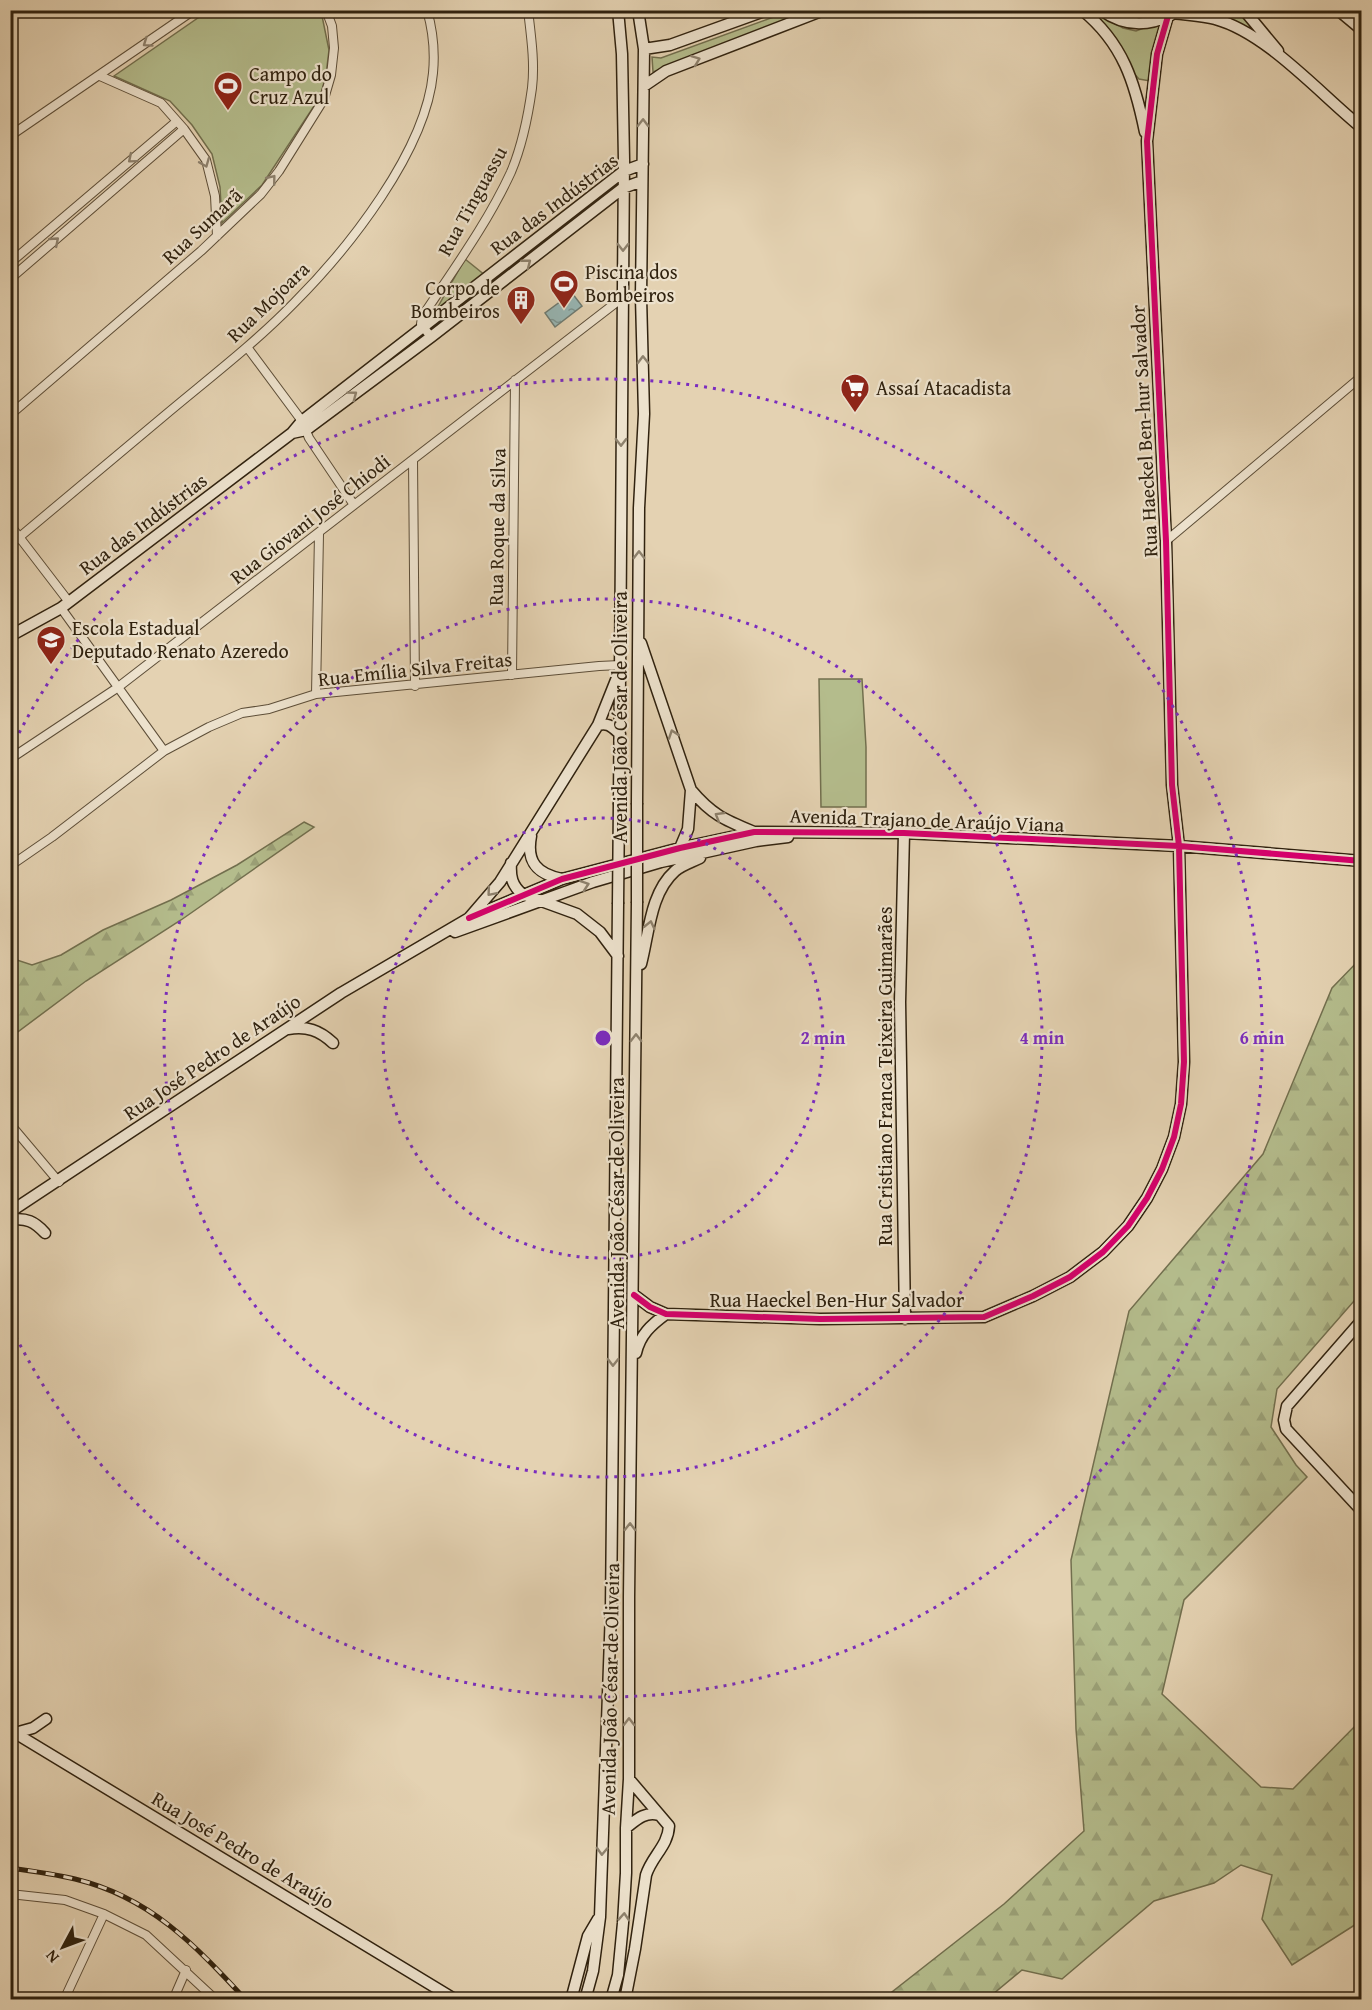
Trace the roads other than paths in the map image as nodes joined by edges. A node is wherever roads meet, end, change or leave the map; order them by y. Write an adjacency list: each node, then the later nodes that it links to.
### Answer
1 (21, 10): 15 (street)
2 (194, 10): 19 (street, one-way to 19)
3 (326, 10): 34 (street, Rua Sumarã, one-way to 3)
4 (427, 10): 42 (street, Rua Mojoara)
5 (528, 10): 40 (street, Rua Tinguassu)
6 (618, 10): 29 (street, Avenida João César de Oliveira)
7 (638, 10): 17 (street, Avenida João César de Oliveira)
8 (767, 10): 17 (street)
9 (824, 10): 22 (street, one-way to 9)
10 (1101, 10): 14 (street)
11 (1245, 10): 18 (street)
12 (1338, 10): 16 (street)
13 (1090, 13): 20 (street, Rua Haeckel Ben-hur Salvador)
14 (1173, 13): 18 (street); 21 (street, Rua Haeckel Ben-hur Salvador)
15 (10, 18)
16 (1362, 30)
17 (644, 49): 22 (street, Avenida João César de Oliveira)
18 (1288, 63): 24 (street)
19 (100, 76): 23 (street); 26 (street)
20 (1131, 76): 21 (street); 27 (street, Rua Haeckel Ben-hur Salvador)
21 (1154, 82): 27 (street, Rua Haeckel Ben-hur Salvador)
22 (644, 86): 28 (street, Avenida João César de Oliveira, one-way to 22)
23 (177, 121): 25 (street); 32 (street, one-way to 32)
24 (1362, 128)
25 (184, 129): 33 (street); 34 (street, one-way to 34)
26 (10, 136)
27 (1147, 141): 52 (street, Rua Haeckel Ben-hur Salvador)
28 (642, 164): 29 (street, Rua das Indústrias); 30 (street, Avenida João César de Oliveira)
29 (624, 171): 31 (street, Avenida João César de Oliveira); 40 (street, Rua das Indústrias)
30 (642, 181): 31 (street, Rua das Indústrias); 56 (street, Avenida João César de Oliveira, one-way to 30)
31 (623, 188): 39 (street, Avenida João César de Oliveira, one-way to 39); 41 (street, Rua das Indústrias, one-way to 31)
32 (89, 196): 33 (street); 35 (street)
33 (97, 205): 38 (street, one-way to 33)
34 (217, 236): 45 (street, Rua Sumarã)
35 (28, 248): 36 (street); 37 (street)
36 (10, 255)
37 (10, 263)
38 (10, 279)
39 (622, 298): 44 (street, Rua Giovani José Chiodi); 55 (street, Avenida João César de Oliveira, one-way to 55)
40 (423, 328): 41 (street); 46 (street, Rua das Indústrias)
41 (430, 337): 46 (street, Rua das Indústrias, one-way to 41)
42 (247, 347): 46 (street); 51 (street, Rua Mojoara)
43 (1362, 376): 52 (street)
44 (515, 380): 47 (street, Rua Giovani José Chiodi); 59 (street, Rua Roque da Silva)
45 (10, 415)
46 (304, 426): 48 (street); 54 (street, Rua das Indústrias)
47 (413, 460): 48 (street, Rua Giovani José Chiodi); 60 (street)
48 (354, 505): 50 (street, Rua Giovani José Chiodi)
49 (10, 525): 51 (street)
50 (318, 534): 61 (street, Rua Giovani José Chiodi); 62 (street)
51 (21, 536): 53 (street, Rua Mojoara); 54 (street)
52 (1166, 541): 72 (street, Rua Haeckel Ben-hur Salvador)
53 (10, 545)
54 (65, 605): 57 (street, Rua das Indústrias); 61 (street)
55 (620, 630): 56 (street); 58 (street, Avenida João César de Oliveira)
56 (638, 634): 67 (street, Avenida Trajano de Araújo Viana, one-way to 56); 86 (street, Avenida João César de Oliveira, bridge)
57 (10, 636)
58 (620, 668): 59 (street, Rua Emília Silva Freitas); 63 (street, Rua José Pedro de Araújo); 64 (street, Avenida João César de Oliveira)
59 (512, 675): 60 (street, Rua Emília Silva Freitas)
60 (415, 686): 62 (street, Rua Emília Silva Freitas)
61 (117, 688): 65 (street); 66 (street, Rua Giovani José Chiodi)
62 (316, 694): 65 (street, Rua Emília Silva Freitas)
63 (598, 725): 64 (street); 68 (street, Rua José Pedro de Araújo)
64 (620, 734): 85 (street, Avenida João César de Oliveira, bridge)
65 (164, 751): 77 (street, Rua Emília Silva Freitas)
66 (10, 759)
67 (692, 790): 69 (street, Avenida Trajano de Araújo Viana, one-way to 67); 73 (street)
68 (533, 829): 76 (street, Rua José Pedro de Araújo); 79 (street)
69 (754, 832): 71 (street, Avenida Trajano de Araújo Viana); 73 (street, Avenida Trajano de Araújo Viana)
70 (904, 833): 71 (street, Avenida Trajano de Araújo Viana); 72 (street, Avenida Trajano de Araújo Viana); 96 (street, Rua Cristiano Franca Teixeira Guimarães)
71 (796, 834): 74 (street, Avenida Trajano de Araújo Viana)
72 (1179, 846): 75 (street, Avenida Trajano de Araújo Viana); 96 (street, Rua Haeckel Ben-Hur Salvador)
73 (680, 848): 78 (street); 79 (street, Avenida Trajano de Araújo Viana)
74 (711, 852): 78 (street, Avenida Trajano de Araújo Viana); 86 (street, one-way to 74)
75 (1362, 861)
76 (511, 863): 80 (street); 82 (street, Rua José Pedro de Araújo, one-way to 82)
77 (10, 866)
78 (630, 871): 81 (street, Avenida Trajano de Araújo Viana, one-way to 78)
79 (562, 879): 80 (street, Avenida Trajano de Araújo Viana)
80 (522, 894): 81 (street); 82 (street, Avenida Trajano de Araújo Viana)
81 (540, 900): 83 (street, Avenida Trajano de Araújo Viana); 85 (street)
82 (469, 918): 84 (street, Rua José Pedro de Araújo)
83 (457, 931): 84 (street, Rua José Pedro de Araújo)
84 (436, 937): 87 (street, Rua José Pedro de Araújo)
85 (618, 956): 107 (street, Avenida João César de Oliveira, one-way to 107)
86 (636, 981): 94 (street, Avenida João César de Oliveira, one-way to 86)
87 (285, 1030): 88 (street); 90 (street, Rua José Pedro de Araújo)
88 (333, 1043)
89 (10, 1125): 90 (street)
90 (59, 1182): 91 (street, Rua José Pedro de Araújo)
91 (10, 1212)
92 (10, 1220): 93 (street)
93 (45, 1233)
94 (634, 1295): 95 (street, Rua Haeckel Ben-Hur Salvador); 98 (street, Avenida João César de Oliveira)
95 (666, 1314): 96 (street, Rua Haeckel Ben-Hur Salvador); 98 (street)
96 (904, 1319)
97 (1362, 1320): 99 (street)
98 (633, 1364): 102 (street, Avenida João César de Oliveira, one-way to 98)
99 (1362, 1511)
100 (46, 1719): 101 (street)
101 (13, 1731): 112 (street, Rua José Pedro de Araújo)
102 (629, 1779): 103 (street); 104 (street, Avenida João César de Oliveira)
103 (659, 1815): 104 (street); 116 (street)
104 (626, 1828): 115 (street, Avenida João César de Oliveira, one-way to 104)
105 (10, 1894): 106 (street)
106 (104, 1914): 108 (street); 109 (street)
107 (600, 1917): 113 (street); 114 (street, Avenida João César de Oliveira)
108 (186, 1970): 110 (street); 111 (street)
109 (64, 2000)
110 (173, 2000)
111 (216, 2000)
112 (456, 2000)
113 (571, 2000)
114 (585, 2000)
115 (611, 2000)
116 (625, 2000)

